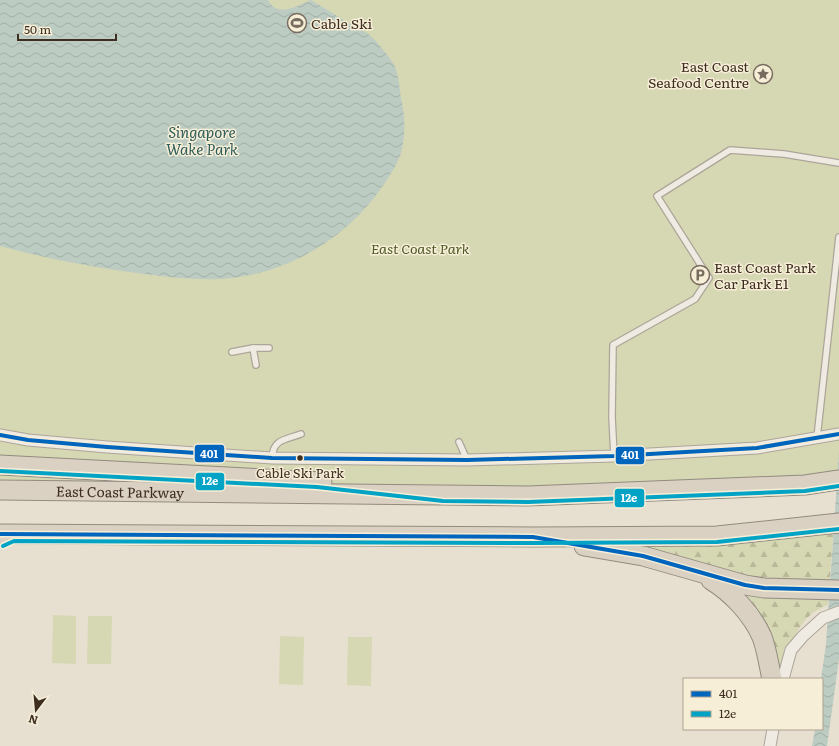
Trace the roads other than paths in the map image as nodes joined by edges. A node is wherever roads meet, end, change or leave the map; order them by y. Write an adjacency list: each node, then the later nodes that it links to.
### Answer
1 (839, 163): 12 (lane)
2 (839, 237): 10 (lane)
3 (253, 348): 4 (lane); 5 (lane); 6 (lane)
4 (269, 348)
5 (232, 352)
6 (256, 365)
7 (301, 434): 13 (lane)
8 (838, 434): 10 (street)
9 (0, 435): 13 (street)
10 (817, 438): 12 (street)
11 (459, 442): 14 (lane)
12 (614, 456): 14 (street)
13 (272, 458): 14 (street)
14 (467, 460)
15 (0, 465): 18 (highway)
16 (836, 481): 18 (highway, East Coast Parkway)
17 (0, 490): 18 (highway, East Coast Parkway)
18 (443, 495)
19 (834, 524): 21 (highway)
20 (4, 537): 21 (highway)
21 (533, 537): 22 (highway)
22 (700, 572): 23 (highway); 25 (highway)
23 (839, 590)
24 (839, 612): 26 (street)
25 (772, 678)
26 (783, 678)
27 (772, 730): 28 (street)
28 (770, 746)

